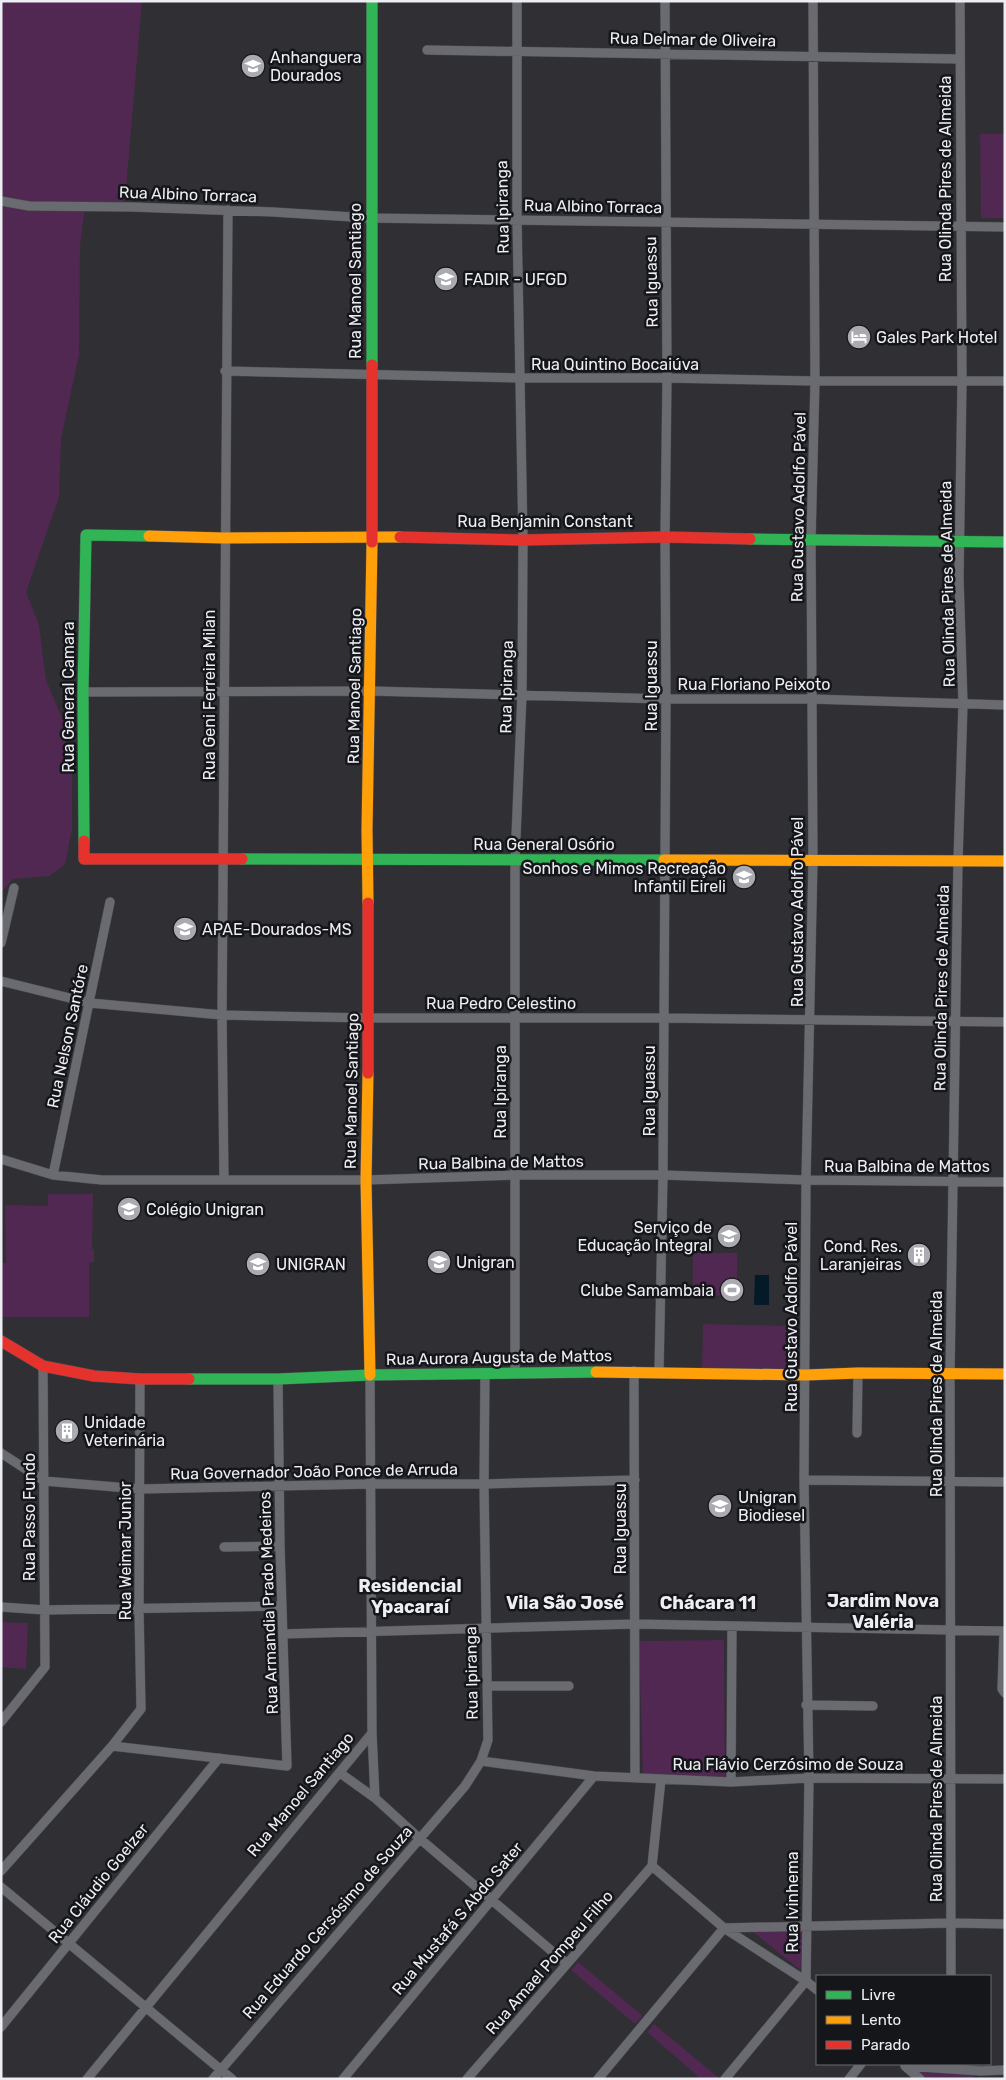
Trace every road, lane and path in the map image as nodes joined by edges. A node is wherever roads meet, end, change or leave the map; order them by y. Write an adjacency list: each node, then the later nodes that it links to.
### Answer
1 (372, 1): 13 (street, Rua Manoel Santiago)
2 (517, 1): 7 (street, Rua Ipiranga)
3 (664, 1): 8 (street, Rua Iguassu)
4 (813, 1): 9 (street, Rua Gustavo Adolfo Pável)
5 (960, 1): 10 (street, Rua Olinda Pires de Almeida)
6 (427, 50): 7 (street, Rua Delmar de Oliveira)
7 (517, 53): 8 (street, Rua Delmar de Oliveira); 14 (street, Rua Ipiranga)
8 (664, 54): 9 (street, Rua Delmar de Oliveira); 15 (street, Rua Iguassu)
9 (812, 56): 10 (street, Rua Delmar de Oliveira); 16 (street, Rua Gustavo Adolfo Pável)
10 (959, 59): 17 (street, Rua Olinda Pires de Almeida)
11 (1, 201): 12 (street, Rua Albino Torraca)
12 (228, 210): 13 (street, Rua Albino Torraca); 19 (street, Rua Geni Ferreira Milan)
13 (372, 218): 14 (street, Rua Albino Torraca); 20 (street, Rua Manoel Santiago)
14 (517, 219): 15 (street, Rua Albino Torraca); 21 (street, Rua Ipiranga)
15 (665, 223): 16 (street, Rua Albino Torraca); 22 (street, Rua Iguassu)
16 (813, 224): 17 (street, Rua Albino Torraca); 24 (street, Rua Gustavo Adolfo Pável)
17 (960, 227): 18 (street, Rua Albino Torraca); 23 (street, Rua Olinda Pires de Almeida)
18 (1005, 227)
19 (225, 371): 20 (street, Rua Quintino Bocaiúva); 29 (street, Rua Geni Ferreira Milan)
20 (371, 375): 21 (street, Rua Quintino Bocaiúva); 27 (street, Rua Manoel Santiago)
21 (520, 378): 22 (street, Rua Quintino Bocaiúva); 30 (street, Rua Ipiranga)
22 (667, 378): 24 (street, Rua Quintino Bocaiúva); 28 (street, Rua Iguassu)
23 (962, 380): 24 (street, Rua Quintino Bocaiúva); 25 (street, Rua Quintino Bocaiúva); 32 (street, Rua Olinda Pires de Almeida)
24 (816, 381): 31 (street, Rua Gustavo Adolfo Pável)
25 (1005, 381)
26 (86, 535): 29 (street, Rua Benjamin Constant); 35 (street, Rua General Camara)
27 (372, 536): 29 (street, Rua Benjamin Constant); 30 (street, Rua Benjamin Constant); 34 (street, Rua Manoel Santiago)
28 (665, 537): 30 (street, Rua Benjamin Constant); 31 (street, Rua Benjamin Constant); 38 (street, Rua Iguassu)
29 (224, 538): 36 (street, Rua Geni Ferreira Milan)
30 (523, 540): 37 (street, Rua Ipiranga)
31 (811, 541): 32 (street, Rua Benjamin Constant); 39 (street, Rua Gustavo Adolfo Pável)
32 (959, 542): 33 (street, Rua Benjamin Constant); 40 (street, Rua Olinda Pires de Almeida)
33 (1005, 542)
34 (371, 691): 36 (street, Rua Floriano Peixoto); 37 (street, Rua Floriano Peixoto); 44 (street, Rua Manoel Santiago)
35 (83, 692): 36 (street, Rua Floriano Peixoto); 42 (street, Rua General Camara)
36 (224, 693): 43 (street, Rua Geni Ferreira Milan)
37 (522, 694): 38 (street, Rua Floriano Peixoto); 45 (street, Rua Ipiranga)
38 (666, 699): 39 (street, Rua Floriano Peixoto); 46 (street, Rua Iguassu)
39 (812, 699): 40 (street, Rua Floriano Peixoto); 47 (street, Rua Gustavo Adolfo Pável)
40 (963, 704): 41 (street, Rua Floriano Peixoto); 48 (street, Rua Olinda Pires de Almeida)
41 (1005, 705)
42 (84, 859): 43 (street, Rua General Osório)
43 (223, 859): 44 (street, Rua General Osório); 55 (street, Rua Geni Ferreira Milan)
44 (368, 860): 45 (street, Rua General Osório); 56 (street, Rua Manoel Santiago)
45 (515, 860): 46 (street, Rua General Osório); 57 (street, Rua Ipiranga)
46 (665, 860): 47 (street, Rua General Osório); 58 (street, Rua Iguassu)
47 (813, 861): 48 (street, Rua General Osório); 59 (street, Rua Gustavo Adolfo Pável)
48 (958, 861): 49 (street, Rua General Osório); 60 (street, Rua Olinda Pires de Almeida)
49 (1005, 862)
50 (14, 888): 52 (street)
51 (110, 902): 54 (street, Rua Nelson Santóre)
52 (1, 944)
53 (1, 981): 54 (street, Rua Pedro Celestino)
54 (90, 1003): 55 (street, Rua Pedro Celestino); 63 (street, Rua Nelson Santóre)
55 (222, 1015): 56 (street, Rua Pedro Celestino); 66 (street, Rua Geni Ferreira Milan)
56 (370, 1018): 57 (street, Rua Pedro Celestino); 67 (street, Rua Manoel Santiago)
57 (516, 1018): 58 (street, Rua Pedro Celestino); 64 (street, Rua Ipiranga)
58 (664, 1018): 59 (street, Rua Pedro Celestino); 65 (street, Rua Iguassu)
59 (811, 1019): 60 (street, Rua Pedro Celestino); 68 (street, Rua Gustavo Adolfo Pável)
60 (956, 1021): 61 (street, Rua Pedro Celestino); 69 (street, Rua Olinda Pires de Almeida)
61 (1005, 1022)
62 (1, 1159): 63 (street, Rua Balbina de Mattos)
63 (53, 1175): 66 (street, Rua Balbina de Mattos)
64 (515, 1175): 65 (street, Rua Balbina de Mattos); 67 (street, Rua Balbina de Mattos); 74 (street, Rua Ipiranga)
65 (663, 1176): 68 (street, Rua Balbina de Mattos); 75 (street, Rua Iguassu)
66 (224, 1180): 67 (street, Rua Balbina de Mattos)
67 (366, 1180): 80 (street, Rua Manoel Santiago)
68 (806, 1180): 69 (street, Rua Balbina de Mattos); 81 (street, Rua Gustavo Adolfo Pável)
69 (953, 1182): 70 (street, Rua Balbina de Mattos); 78 (street, Rua Olinda Pires de Almeida)
70 (1005, 1182)
71 (1, 1340): 72 (street, Rua Aurora Augusta de Mattos)
72 (43, 1366): 82 (street, Rua Aurora Augusta de Mattos); 88 (street, Rua Passo Fundo)
73 (634, 1371): 74 (street, Rua Aurora Augusta de Mattos); 75 (street, Rua Aurora Augusta de Mattos); 86 (street, Rua Iguassu)
74 (515, 1372): 77 (street, Rua Aurora Augusta de Mattos)
75 (659, 1372): 81 (street, Rua Aurora Augusta de Mattos)
76 (858, 1373): 78 (street, Rua Aurora Augusta de Mattos); 81 (street, Rua Aurora Augusta de Mattos); 84 (street)
77 (485, 1374): 80 (street, Rua Aurora Augusta de Mattos); 92 (street, Rua Ipiranga)
78 (950, 1374): 79 (street, Rua Aurora Augusta de Mattos); 89 (street, Rua Olinda Pires de Almeida)
79 (1005, 1374)
80 (370, 1375): 83 (street, Rua Aurora Augusta de Mattos); 91 (street, Rua Manoel Santiago)
81 (806, 1375): 87 (street, Rua Gustavo Adolfo Pável)
82 (140, 1379): 83 (street, Rua Aurora Augusta de Mattos); 94 (street, Rua Weimar Junior)
83 (278, 1379): 93 (street, Rua Armandia Prado Medeiros)
84 (858, 1433)
85 (1, 1453): 88 (street, Rua Governador João Ponce de Arruda)
86 (635, 1480): 92 (street, Rua Governador João Ponce de Arruda); 101 (street, Rua Iguassu)
87 (804, 1480): 89 (street); 104 (street, Rua Gustavo Adolfo Pável)
88 (44, 1481): 94 (street, Rua Governador João Ponce de Arruda); 100 (street, Rua Passo Fundo)
89 (951, 1481): 90 (street); 105 (street, Rua Olinda Pires de Almeida)
90 (1005, 1482)
91 (371, 1484): 92 (street, Rua Governador João Ponce de Arruda); 93 (street, Rua Governador João Ponce de Arruda); 107 (street, Rua Manoel Santiago)
92 (484, 1484): 103 (street, Rua Ipiranga)
93 (280, 1486): 94 (street, Rua Governador João Ponce de Arruda); 95 (street, Rua Armandia Prado Medeiros)
94 (140, 1488): 99 (street, Rua Weimar Junior)
95 (280, 1546): 96 (street); 97 (street, Rua Armandia Prado Medeiros)
96 (224, 1547)
97 (282, 1606): 99 (street); 108 (street, Rua Armandia Prado Medeiros)
98 (1, 1607): 100 (street)
99 (139, 1609): 100 (street); 116 (street, Rua Weimar Junior)
100 (45, 1610): 114 (street, Rua Passo Fundo)
101 (635, 1624): 102 (street); 103 (street); 121 (street, Rua Iguassu)
102 (732, 1626): 104 (street); 126 (street)
103 (485, 1627): 107 (street); 109 (street, Rua Ipiranga)
104 (806, 1628): 105 (street); 112 (street, Rua Gustavo Adolfo Pável)
105 (952, 1631): 106 (street); 125 (street, Rua Olinda Pires de Almeida)
106 (1004, 1631): 111 (street)
107 (372, 1633): 108 (street); 115 (street, Rua Manoel Santiago)
108 (283, 1634): 117 (street, Rua Armandia Prado Medeiros)
109 (487, 1686): 110 (street); 118 (street, Rua Ipiranga)
110 (569, 1686)
111 (1005, 1693)
112 (806, 1705): 113 (street); 122 (street, Rua Gustavo Adolfo Pável)
113 (873, 1706)
114 (1, 1722)
115 (372, 1733): 119 (street, Rua Manoel Santiago); 128 (street)
116 (112, 1746): 117 (street); 132 (street)
117 (219, 1758): 139 (street, Rua Cláudio Goelzer)
118 (482, 1761): 120 (street, Rua Flávio Cerzósimo de Souza); 127 (street, Rua Ipiranga)
119 (340, 1774): 128 (street); 144 (street, Rua Manoel Santiago)
120 (594, 1776): 121 (street, Rua Flávio Cerzósimo de Souza); 134 (street, Rua Mustafá S Abdo Sater)
121 (636, 1777): 123 (street, Rua Flávio Cerzósimo de Souza)
122 (809, 1778): 125 (street, Rua Flávio Cerzósimo de Souza); 126 (street, Rua Flávio Cerzósimo de Souza); 129 (street, Rua Gustavo Adolfo Pável)
123 (661, 1779): 126 (street, Rua Flávio Cerzósimo de Souza); 131 (street)
124 (1005, 1779): 125 (street, Rua Flávio Cerzósimo de Souza)
125 (951, 1780): 135 (street, Rua Olinda Pires de Almeida)
126 (731, 1782)
127 (465, 1786): 130 (street, Rua Eduardo Cersósimo de Souza)
128 (375, 1798): 130 (street)
129 (807, 1824): 137 (street, Rua Ivinhema)
130 (419, 1838): 134 (street); 149 (street, Rua Eduardo Cersósimo de Souza)
131 (652, 1866): 138 (street); 140 (street, Rua Amael Pompeu Filho)
132 (1, 1871)
133 (1, 1887): 139 (street)
134 (492, 1900): 140 (street); 156 (street, Rua Mustafá S Abdo Sater)
135 (951, 1923): 136 (street); 137 (street); 141 (street, Rua Olinda Pires de Almeida)
136 (1005, 1924)
137 (808, 1927): 138 (street); 142 (street, Rua Ivinhema)
138 (724, 1928): 142 (street); 157 (street)
139 (69, 1942): 144 (street); 145 (street, Rua Cláudio Goelzer)
140 (568, 1964): 152 (street, Rua Amael Pompeu Filho)
141 (951, 1975)
142 (806, 1981): 143 (street); 158 (street)
143 (816, 1989)
144 (145, 2007): 149 (street); 153 (street, Rua Manoel Santiago)
145 (1, 2027)
146 (860, 2065): 159 (street)
147 (904, 2065): 148 (street); 160 (street)
148 (952, 2066): 151 (street)
149 (221, 2069): 154 (street, Rua Eduardo Cersósimo de Souza); 155 (street)
150 (1005, 2070): 151 (street)
151 (978, 2075)
152 (471, 2078)
153 (87, 2079)
154 (213, 2079)
155 (232, 2079)
156 (343, 2079)
157 (598, 2079)
158 (724, 2079)
159 (849, 2079)
160 (920, 2079)

